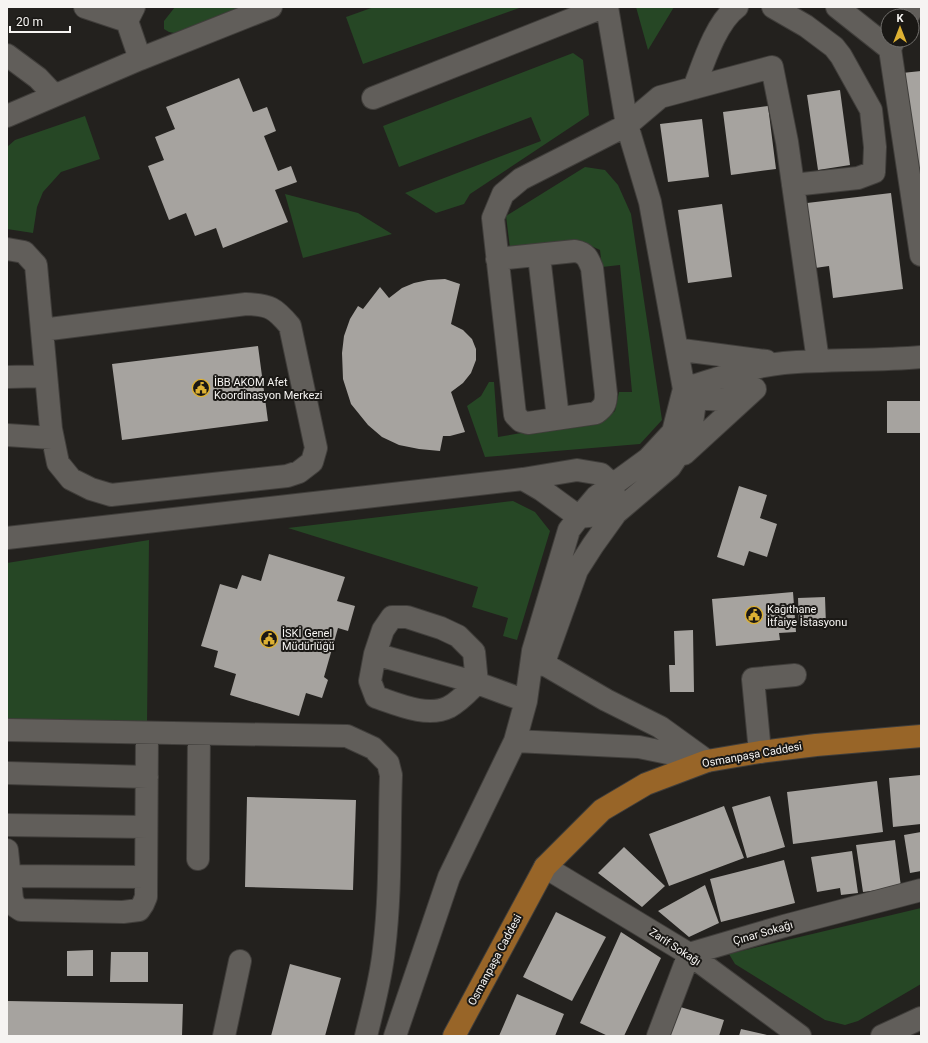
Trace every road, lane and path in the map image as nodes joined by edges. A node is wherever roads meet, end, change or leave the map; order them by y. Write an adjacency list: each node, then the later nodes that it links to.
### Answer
1 (85, 7): 8 (street)
2 (271, 7): 12 (street)
3 (603, 7): 15 (street)
4 (607, 7): 17 (street)
5 (737, 7): 13 (street)
6 (773, 7): 18 (street)
7 (837, 7): 9 (street)
8 (130, 14): 12 (street)
9 (880, 36)
10 (893, 48): 20 (street)
11 (7, 55): 14 (street)
12 (140, 60): 14 (street)
13 (694, 88): 17 (street); 18 (street)
14 (54, 95): 16 (street)
15 (373, 98)
16 (7, 116)
17 (627, 125): 22 (street); 23 (street)
18 (793, 185): 27 (street)
19 (7, 249): 24 (street)
20 (921, 255)
21 (539, 256): 22 (street); 33 (street); 33 (street)
22 (497, 259): 33 (street)
23 (670, 312): 25 (street); 32 (street)
24 (42, 330): 29 (street); 35 (street)
25 (682, 350): 28 (street); 32 (street)
26 (921, 357): 27 (street)
27 (818, 361): 28 (street)
28 (783, 363): 31 (street); 32 (street)
29 (46, 376): 30 (street); 35 (street)
30 (7, 377)
31 (754, 389): 32 (street); 37 (street)
32 (692, 391): 36 (street); 37 (street)
33 (558, 418)
34 (7, 435): 35 (street)
35 (52, 438)
36 (643, 462): 38 (street); 40 (street)
37 (670, 467): 41 (street)
38 (578, 470): 39 (street); 40 (street)
39 (523, 479): 42 (street); 43 (street)
40 (613, 485): 41 (street); 42 (street)
41 (616, 513): 42 (street); 45 (street)
42 (579, 517): 48 (street)
43 (7, 538)
44 (375, 654): 47 (street); 47 (street); 47 (street)
45 (544, 664): 48 (street); 55 (street)
46 (795, 675): 54 (street)
47 (477, 683): 48 (street)
48 (526, 701): 53 (street)
49 (7, 730): 50 (street)
50 (147, 733): 51 (street); 57 (street)
51 (199, 734): 61 (street); 70 (street)
52 (921, 736): 54 (main road, Osmanpaşa Caddesi)
53 (515, 741): 55 (street); 71 (street)
54 (760, 752): 55 (main road, Osmanpaşa Caddesi)
55 (707, 760): 62 (main road, Osmanpaşa Caddesi)
56 (7, 773): 57 (street)
57 (147, 777): 59 (street)
58 (7, 825): 59 (street)
59 (146, 827): 64 (street)
60 (7, 850): 63 (street)
61 (198, 859)
62 (545, 867): 66 (street, Zarif Sokağı); 72 (main road, Osmanpaşa Caddesi)
63 (10, 876): 64 (street); 64 (street)
64 (146, 877)
65 (921, 890): 66 (street, Çınar Sokağı)
66 (689, 954): 73 (street); 74 (street, Zarif Sokağı)
67 (240, 961): 69 (street)
68 (921, 1018): 75 (street)
69 (224, 1036)
70 (366, 1036)
71 (394, 1036)
72 (454, 1036)
73 (658, 1036)
74 (800, 1036)
75 (882, 1036)

